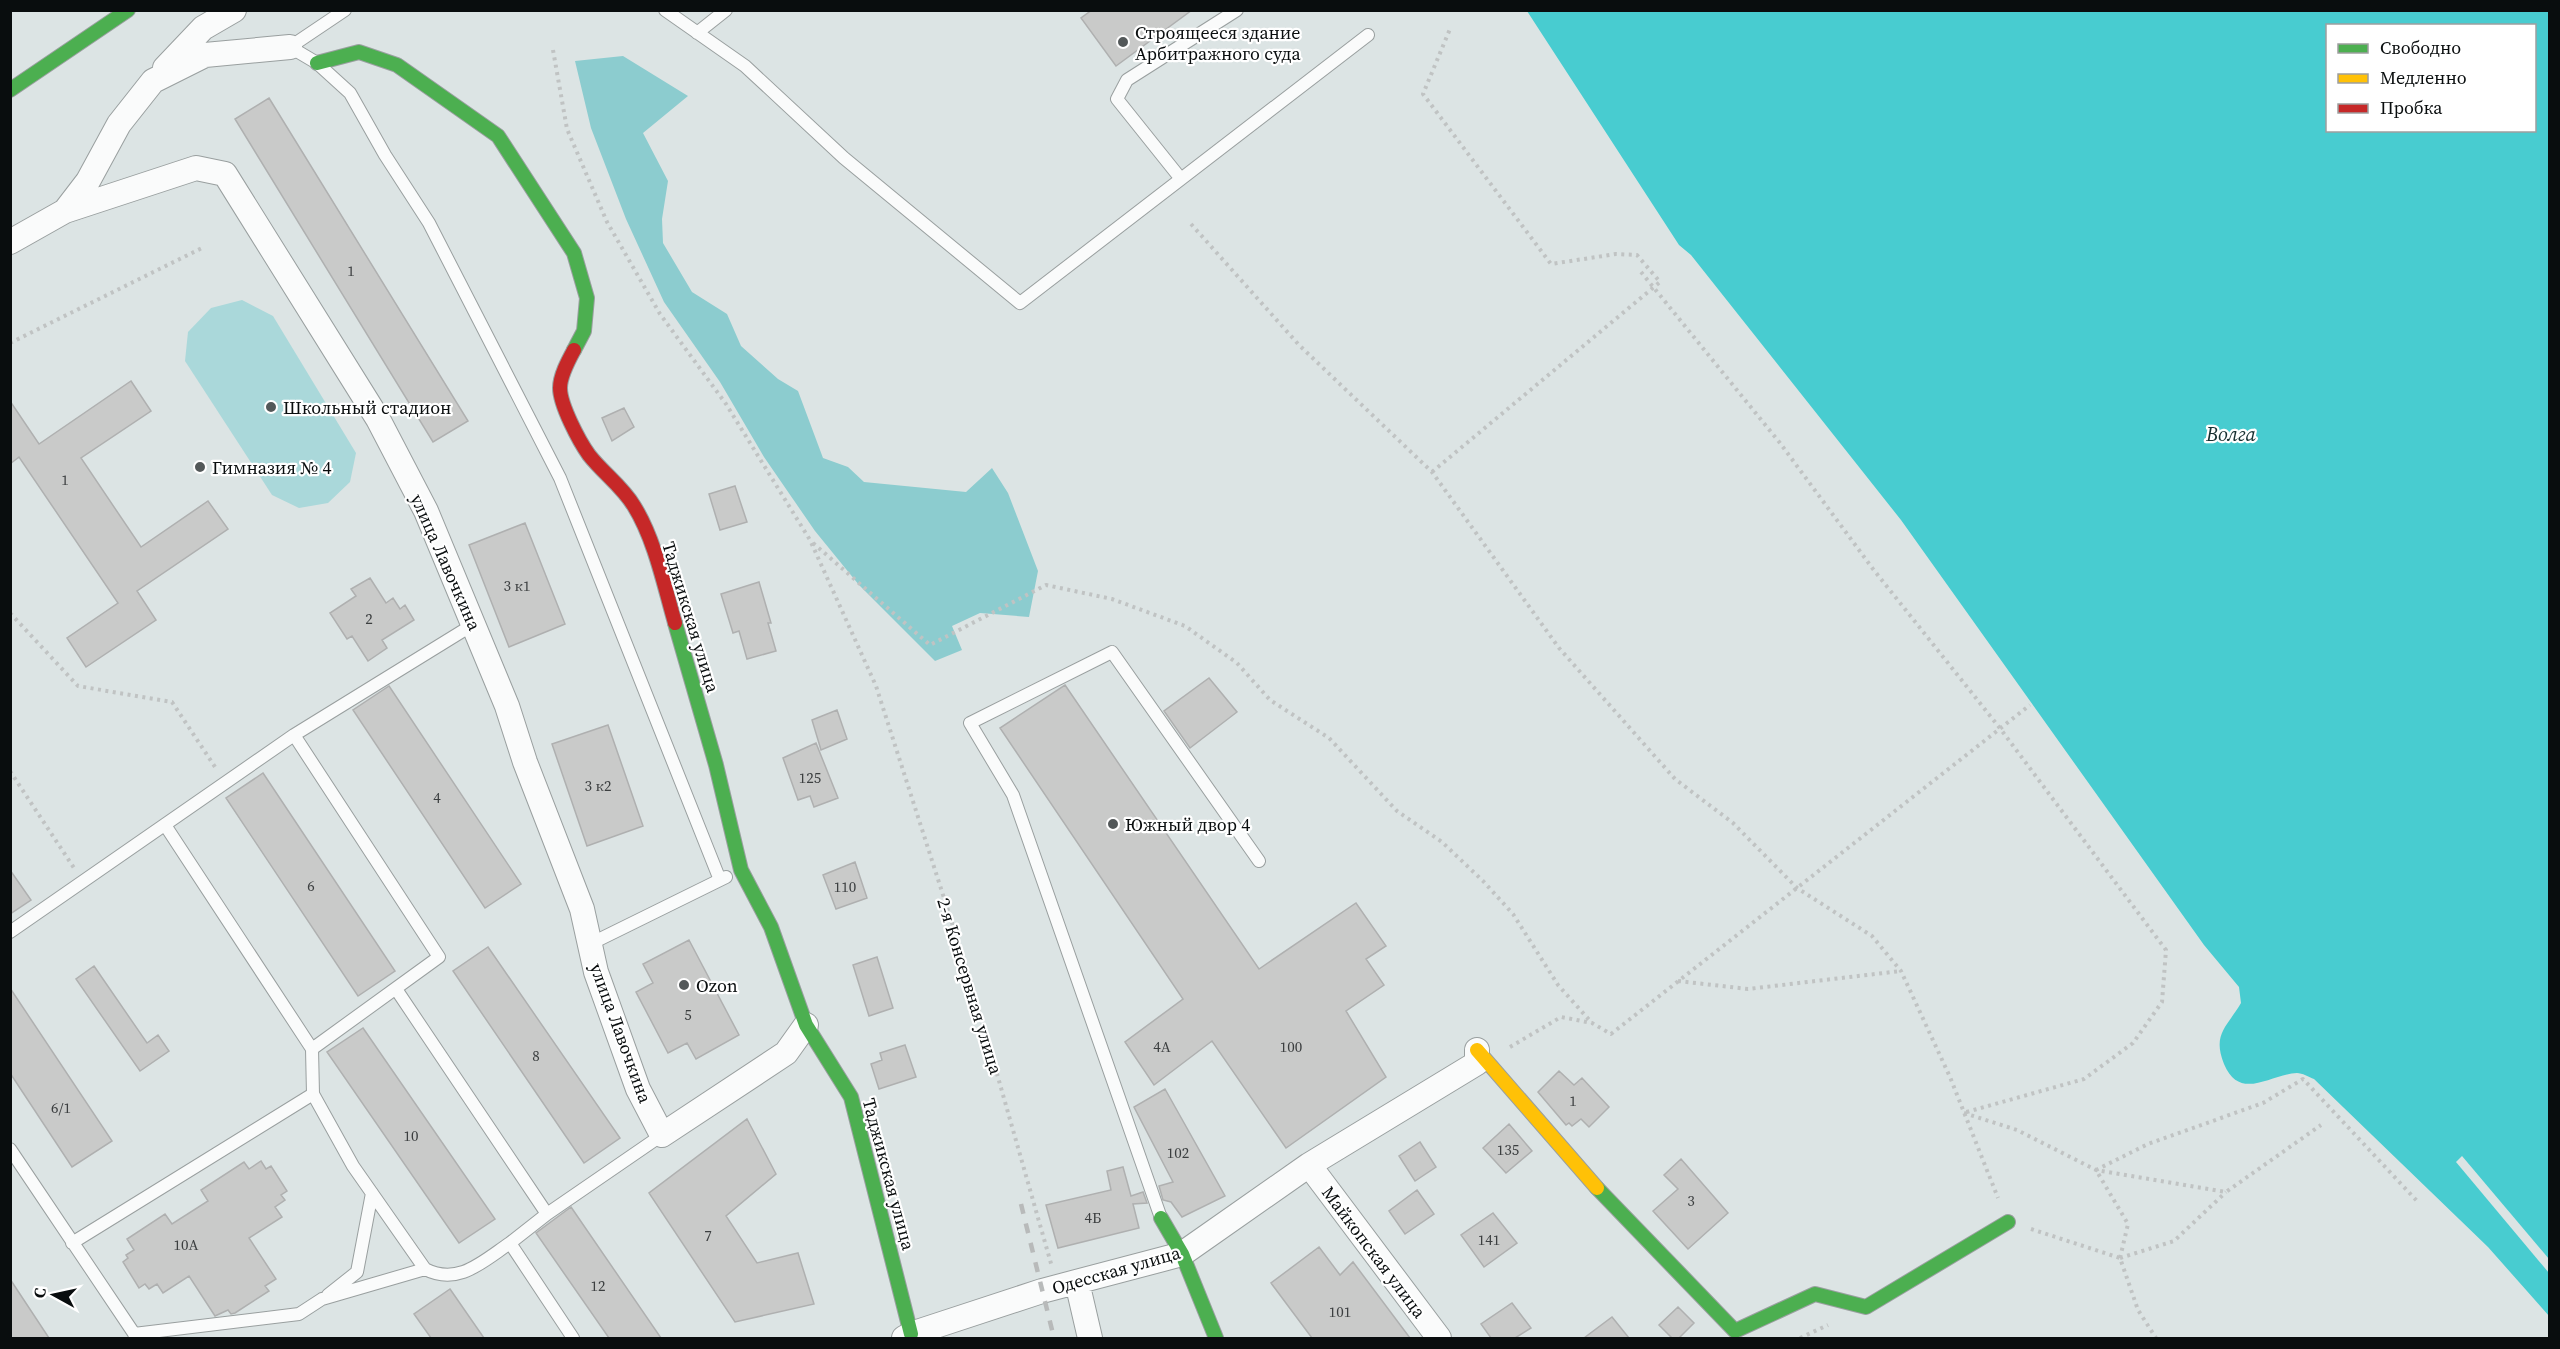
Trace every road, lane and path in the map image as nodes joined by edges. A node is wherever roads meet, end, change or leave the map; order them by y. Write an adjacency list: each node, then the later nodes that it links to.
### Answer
1 (128, 10): 14 (street)
2 (234, 10): 13 (street)
3 (345, 10): 10 (lane)
4 (664, 10): 8 (lane)
5 (726, 10): 8 (lane)
6 (1237, 10): 15 (lane)
7 (1450, 29): 22 (path)
8 (697, 33): 15 (lane)
9 (1368, 35): 15 (lane)
10 (290, 47): 12 (lane); 13 (street)
11 (553, 50): 23 (path)
12 (317, 63): 33 (street, Таджикская улица); 34 (lane)
13 (153, 81): 16 (street)
14 (10, 90)
15 (1181, 179)
16 (65, 211): 18 (street); 25 (street, улица Лавочкина)
17 (1191, 224): 22 (path)
18 (10, 242)
19 (204, 248): 21 (path)
20 (1641, 272): 27 (path)
21 (10, 343)
22 (1432, 472): 38 (path)
23 (810, 540): 41 (path); 63 (path, 2-я Консервная улица)
24 (10, 613): 30 (path)
25 (474, 624): 28 (lane); 37 (street, улица Лавочкина)
26 (2030, 705): 27 (path)
27 (1999, 728): 39 (path); 46 (path)
28 (294, 735): 30 (lane); 40 (lane)
29 (10, 771): 35 (path)
30 (225, 784): 31 (lane)
31 (165, 825): 35 (lane); 43 (lane)
32 (1259, 861): 56 (lane)
33 (741, 870): 34 (lane); 42 (street, Таджикская улица)
34 (720, 879): 37 (lane)
35 (83, 881): 36 (lane)
36 (10, 932)
37 (590, 944): 48 (street, улица Лавочкина)
38 (1901, 971): 39 (path); 46 (path)
39 (1677, 981): 41 (path)
40 (396, 989): 43 (lane); 55 (lane)
41 (1592, 1023): 44 (path)
42 (807, 1025): 48 (street); 66 (street, Таджикская улица)
43 (312, 1049): 45 (lane)
44 (1481, 1056): 50 (street, Одесская улица); 57 (street)
45 (313, 1094): 53 (lane); 58 (lane)
46 (1963, 1113): 51 (path); 57 (path)
47 (2321, 1125): 52 (path)
48 (662, 1135): 55 (lane)
49 (10, 1149): 58 (lane)
50 (1309, 1165): 60 (street, Одесская улица); 70 (street, Майкопская улица)
51 (2096, 1170): 52 (path); 54 (path); 61 (path)
52 (2226, 1192): 61 (path)
53 (372, 1193): 62 (lane); 64 (lane)
54 (2416, 1201)
55 (547, 1214): 59 (lane)
56 (1161, 1218): 60 (street)
57 (2008, 1222): 61 (path)
58 (72, 1243): 65 (lane)
59 (510, 1244): 62 (lane); 67 (lane)
60 (1182, 1254): 63 (street, Одесская улица); 69 (street)
61 (2120, 1258): 71 (path)
62 (424, 1269): 64 (lane)
63 (1067, 1285): 66 (street, Одесская улица); 68 (street)
64 (322, 1299): 65 (lane)
65 (135, 1336)
66 (907, 1336)
67 (573, 1338)
68 (1090, 1338)
69 (1216, 1338)
70 (1439, 1338)
71 (2156, 1338)

